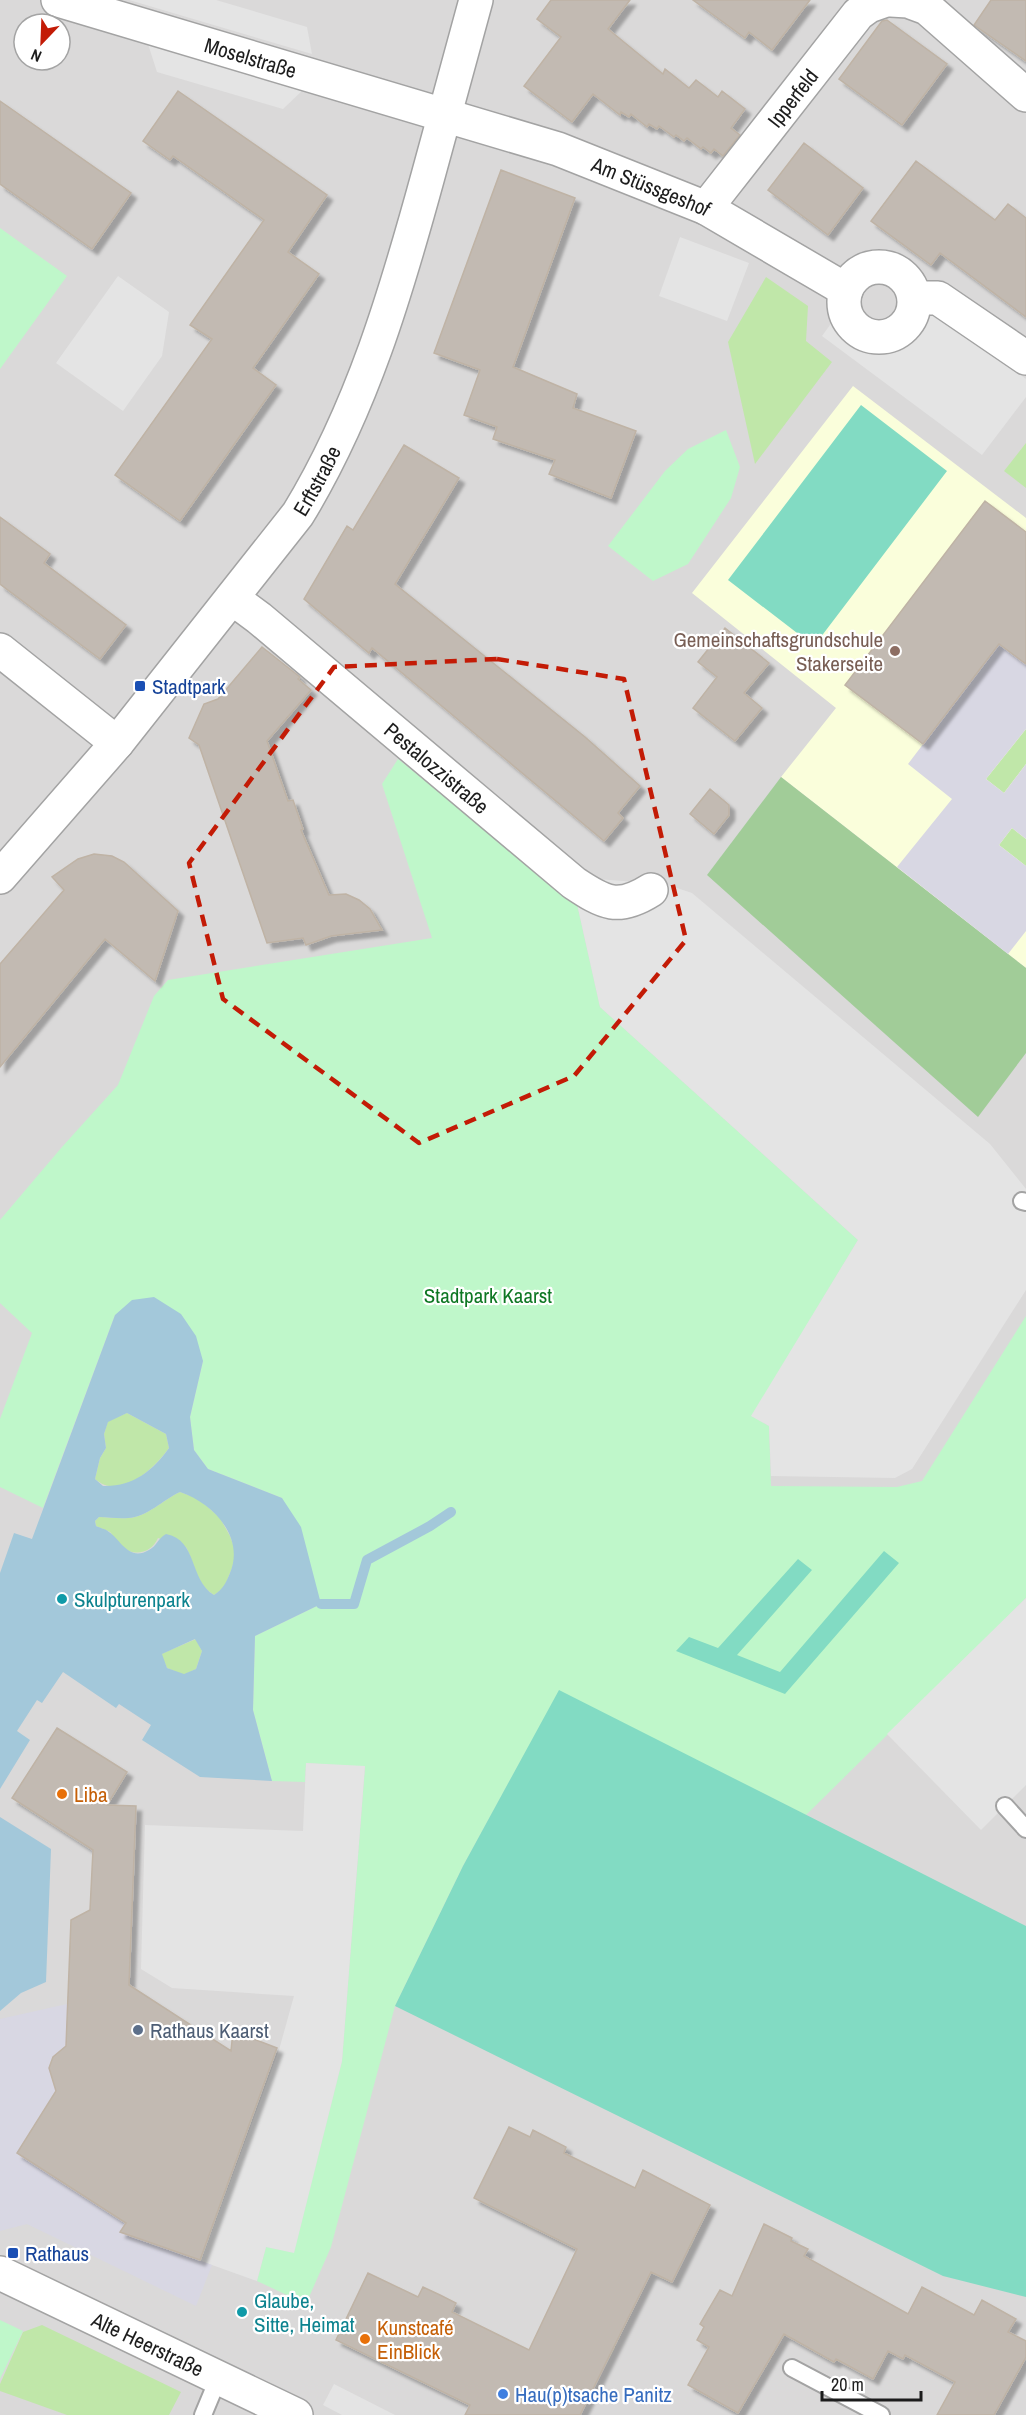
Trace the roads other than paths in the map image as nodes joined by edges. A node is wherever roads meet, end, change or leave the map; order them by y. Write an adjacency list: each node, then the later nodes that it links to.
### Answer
1 (58, 0): 6 (street, Moselstraße)
2 (476, 0): 6 (street, Erftstraße)
3 (886, 0): 7 (street, Ipperfeld)
4 (891, 0): 5 (street)
5 (1026, 95)
6 (444, 115): 7 (street, Am Stüssgeshof); 11 (street, Erftstraße)
7 (706, 208): 8 (street, Am Stüssgeshof)
8 (846, 290): 9 (street); 9 (street)
9 (915, 298): 10 (street)
10 (1026, 358)
11 (232, 598): 13 (street, Erftstraße); 15 (street, Pestalozzistraße)
12 (0, 650): 13 (street)
13 (117, 743): 14 (street, Erftstraße)
14 (0, 877)
15 (651, 890)
16 (1005, 1806): 17 (lane)
17 (1026, 1829)
18 (0, 2273): 20 (street, Alte Heerstraße)
19 (792, 2368): 23 (lane)
20 (218, 2379): 21 (lane); 22 (street, Alte Heerstraße)
21 (203, 2415)
22 (296, 2415)
23 (881, 2415)

